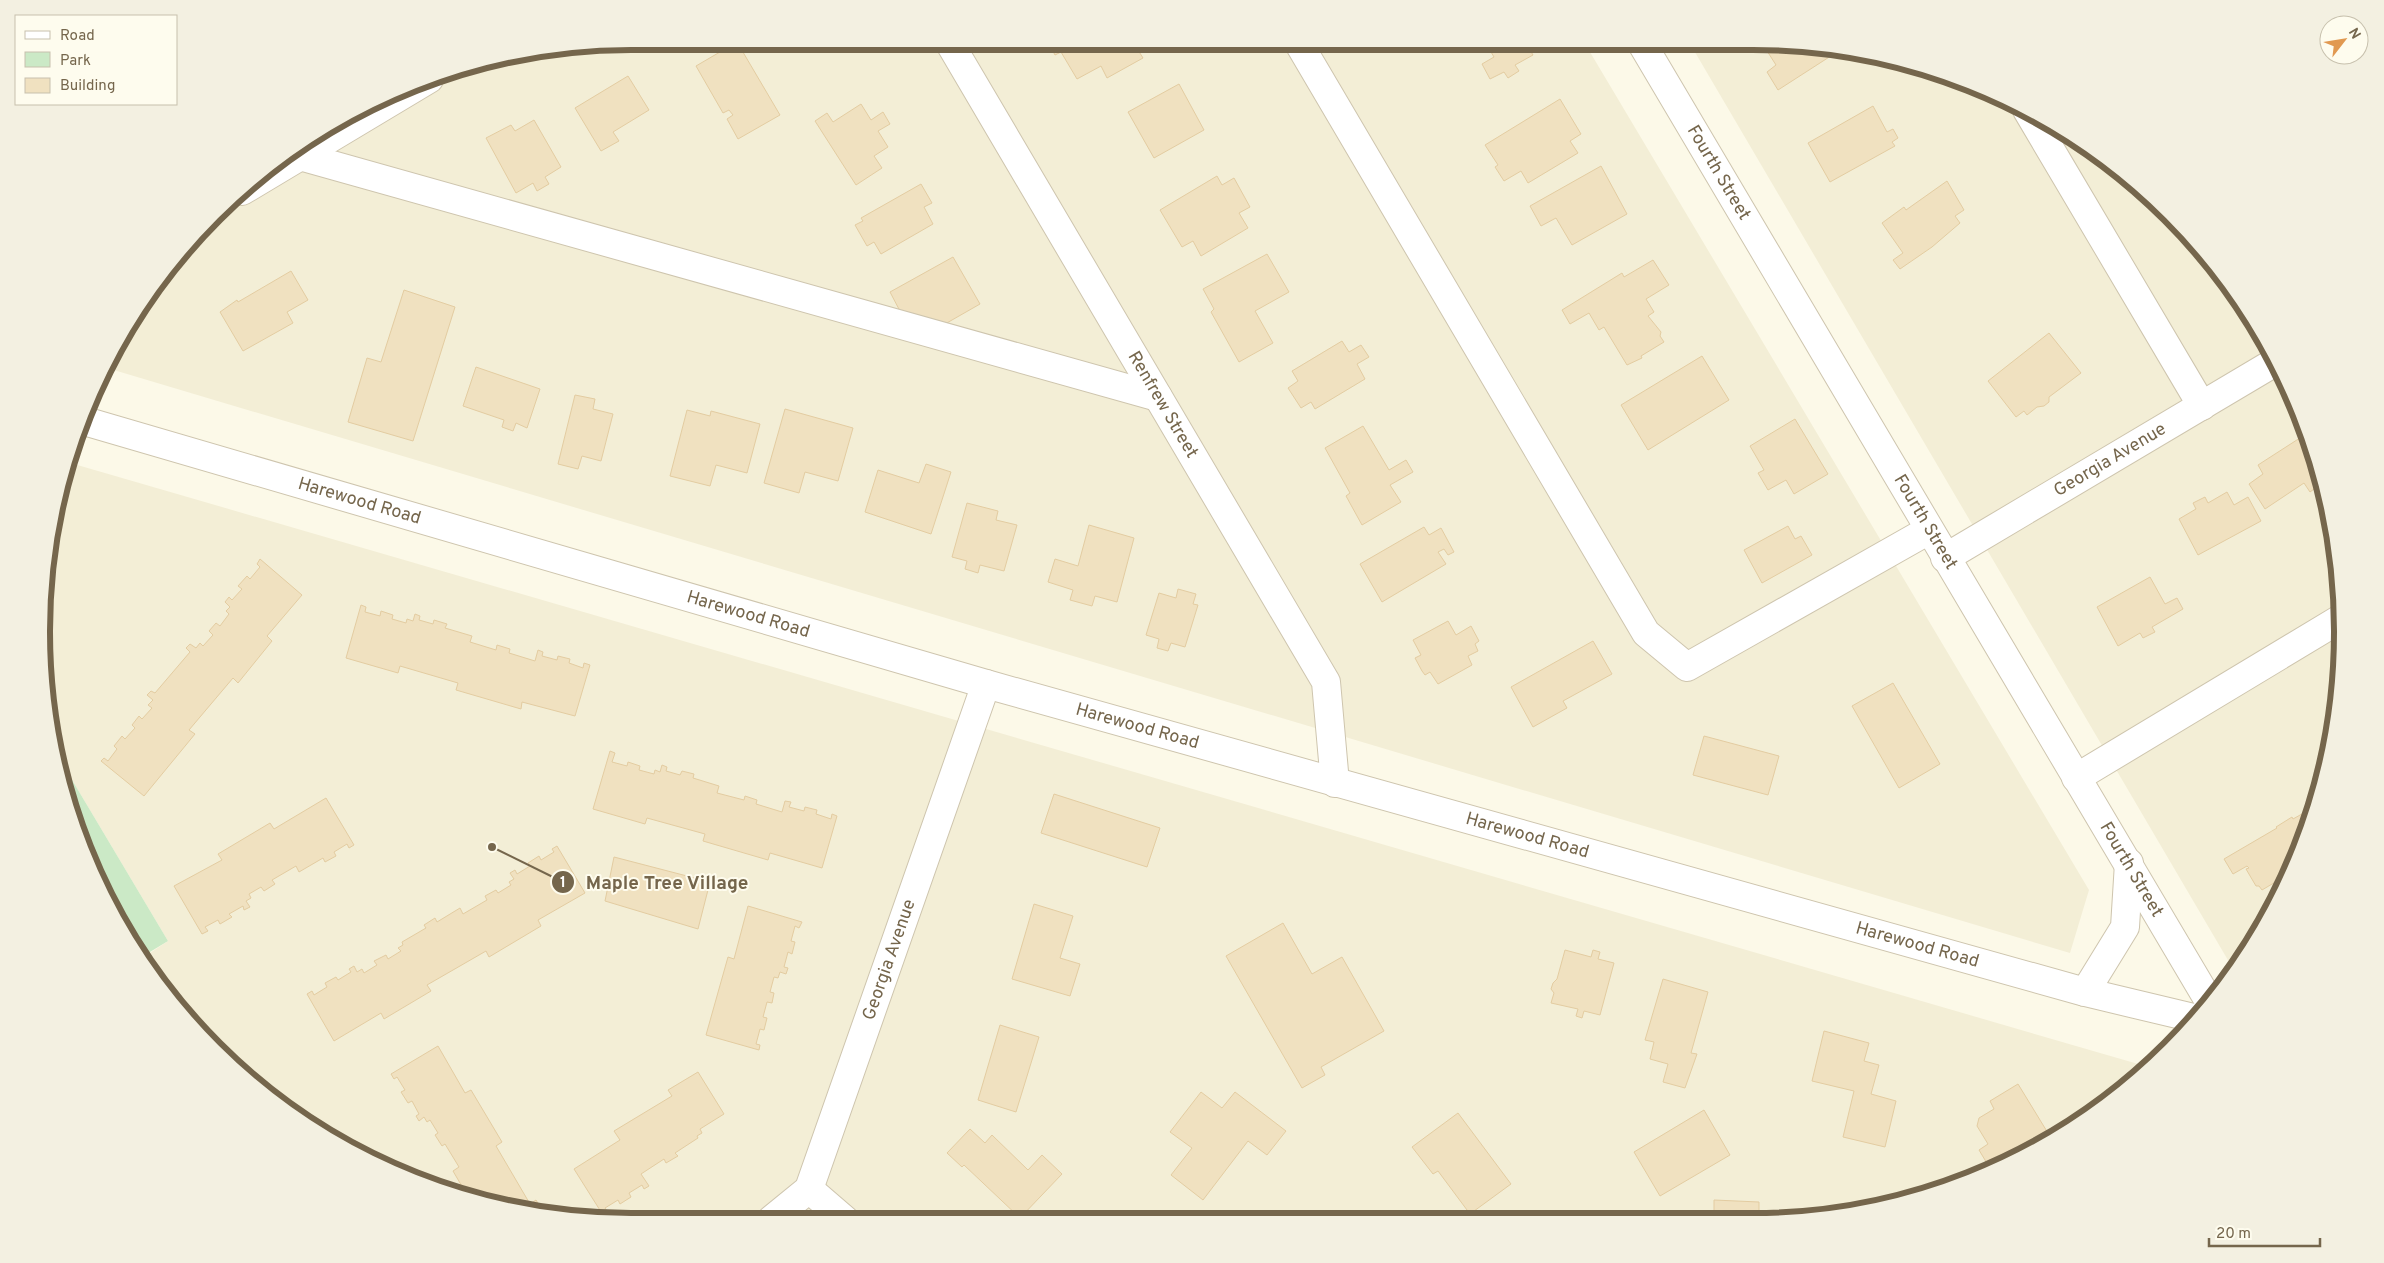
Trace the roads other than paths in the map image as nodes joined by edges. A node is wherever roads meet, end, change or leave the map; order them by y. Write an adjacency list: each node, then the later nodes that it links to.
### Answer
1 (953, 50): 9 (street, Renfrew Street)
2 (1303, 50): 12 (street)
3 (1645, 50): 12 (street, Fourth Street)
4 (383, 106): 6 (street)
5 (2035, 124): 10 (street)
6 (300, 156): 7 (street); 9 (street)
7 (284, 166)
8 (2269, 365): 10 (street, Georgia Avenue)
9 (1158, 397): 17 (street, Renfrew Street)
10 (2202, 406): 13 (street, Georgia Avenue)
11 (94, 424): 15 (street, Harewood Road)
12 (1929, 530): 13 (street, Fourth Street)
13 (1946, 558): 16 (street, Fourth Street)
14 (2334, 624): 16 (street)
15 (986, 684): 17 (street, Harewood Road); 22 (street, Georgia Avenue)
16 (2076, 778): 18 (street, Fourth Street)
17 (1334, 783): 19 (street, Harewood Road)
18 (2129, 864): 19 (street); 20 (street, Fourth Street)
19 (2085, 992): 21 (street, Harewood Road)
20 (2206, 995)
21 (2189, 1016)
22 (809, 1189): 23 (street); 24 (street)
23 (780, 1213)
24 (837, 1213)

